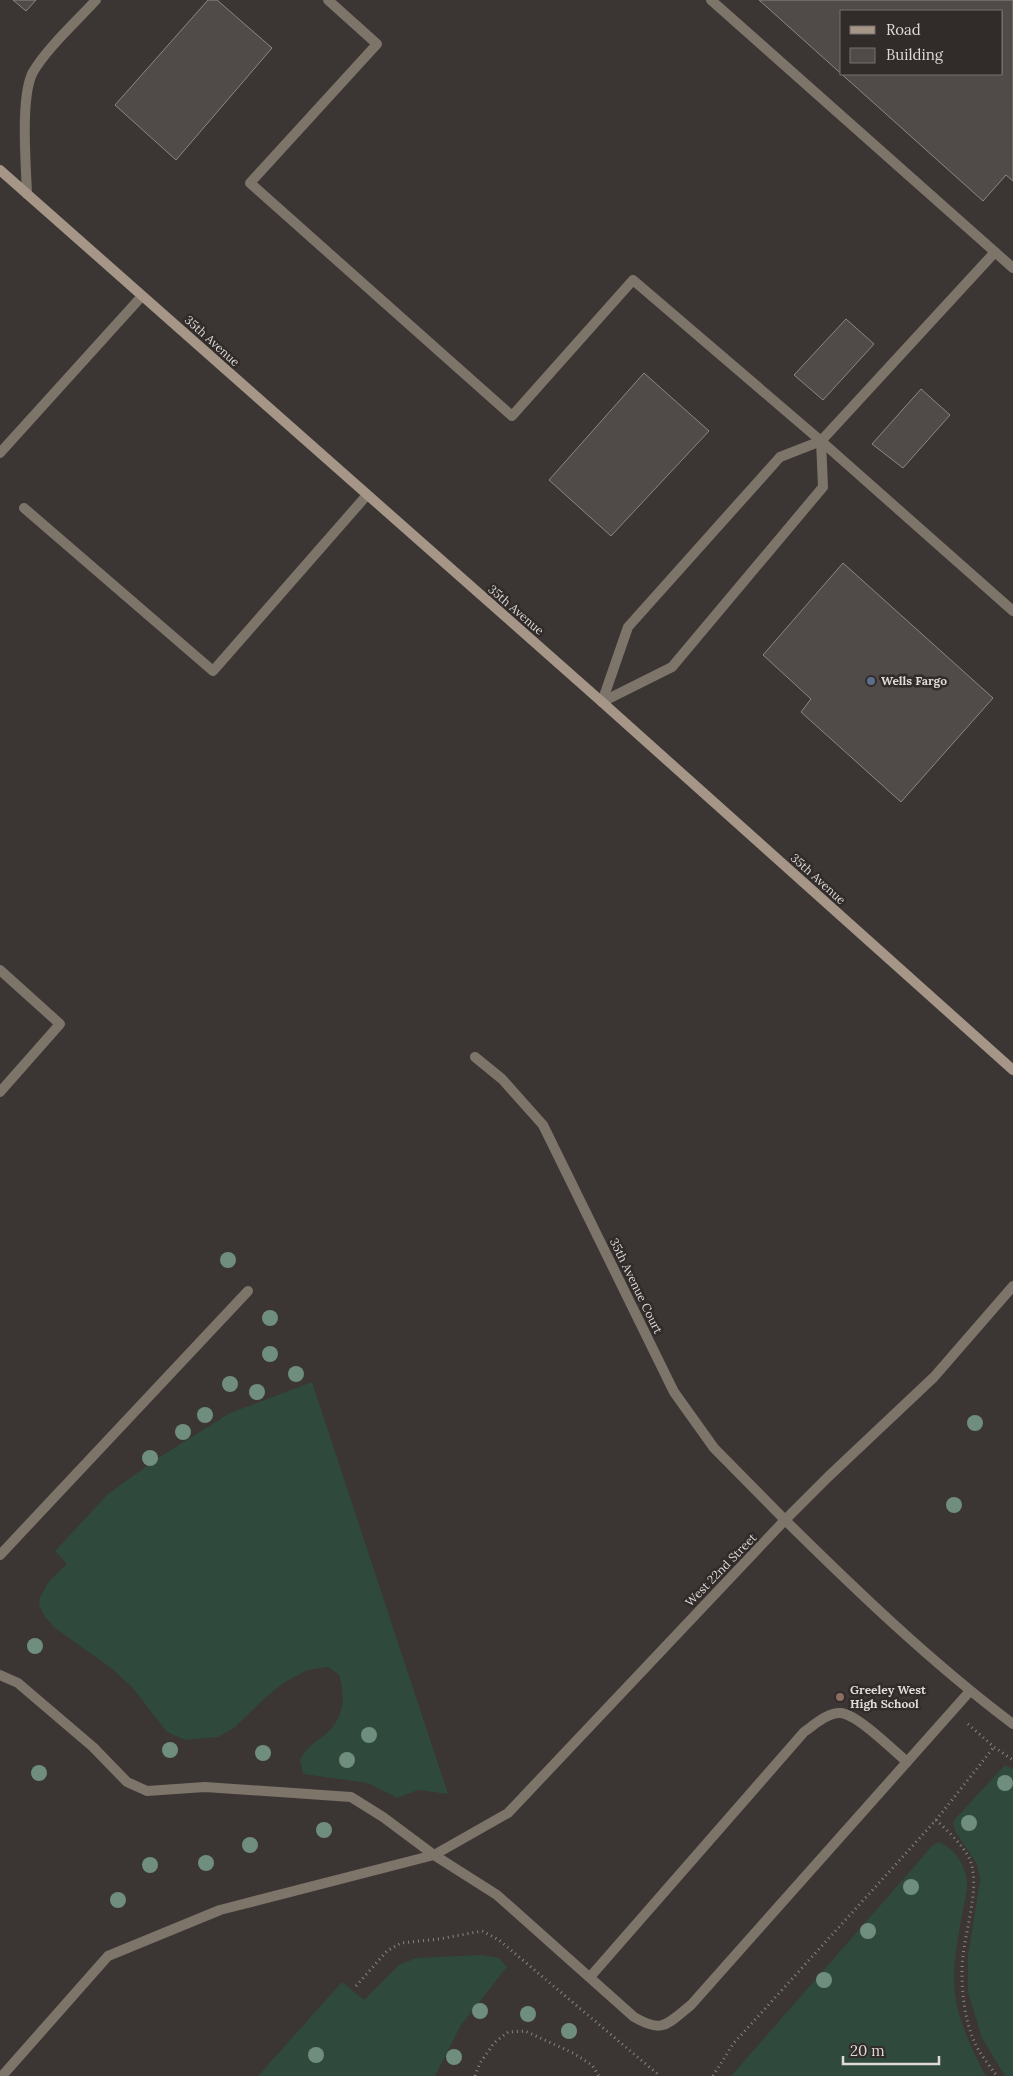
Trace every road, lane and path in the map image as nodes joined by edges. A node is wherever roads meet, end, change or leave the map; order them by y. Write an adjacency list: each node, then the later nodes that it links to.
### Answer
1 (96, 0): 5 (street)
2 (328, 0): 9 (street)
3 (711, 0): 6 (street)
4 (0, 170): 5 (main road, 35th Avenue)
5 (27, 194): 8 (main road, 35th Avenue)
6 (995, 252): 7 (street); 9 (street)
7 (1013, 268)
8 (142, 296): 10 (street); 11 (main road, 35th Avenue)
9 (821, 441): 13 (street); 14 (street); 14 (street)
10 (0, 453)
11 (367, 496): 12 (street); 14 (main road, 35th Avenue)
12 (24, 508)
13 (1013, 611)
14 (602, 702): 17 (main road, 35th Avenue)
15 (0, 970): 18 (street)
16 (474, 1057): 21 (street, 35th Avenue Court)
17 (1013, 1070)
18 (0, 1092)
19 (1013, 1286): 21 (street, West 22nd Street)
20 (248, 1291): 22 (street)
21 (785, 1520): 24 (street, 35th Avenue Court); 31 (street, West 22nd Street)
22 (0, 1555)
23 (0, 1675): 31 (street)
24 (970, 1691): 26 (street, 35th Avenue Court); 29 (street)
25 (966, 1722): 27 (path)
26 (1013, 1724)
27 (994, 1747): 28 (path); 30 (path)
28 (1013, 1760)
29 (907, 1762): 32 (street); 32 (street)
30 (936, 1820): 38 (path); 39 (path)
31 (434, 1854): 32 (street); 34 (street, West 22nd Street)
32 (590, 1977)
33 (356, 1986): 37 (path)
34 (2, 2076)
35 (475, 2076): 36 (path)
36 (599, 2076)
37 (660, 2076)
38 (713, 2076)
39 (997, 2076)

